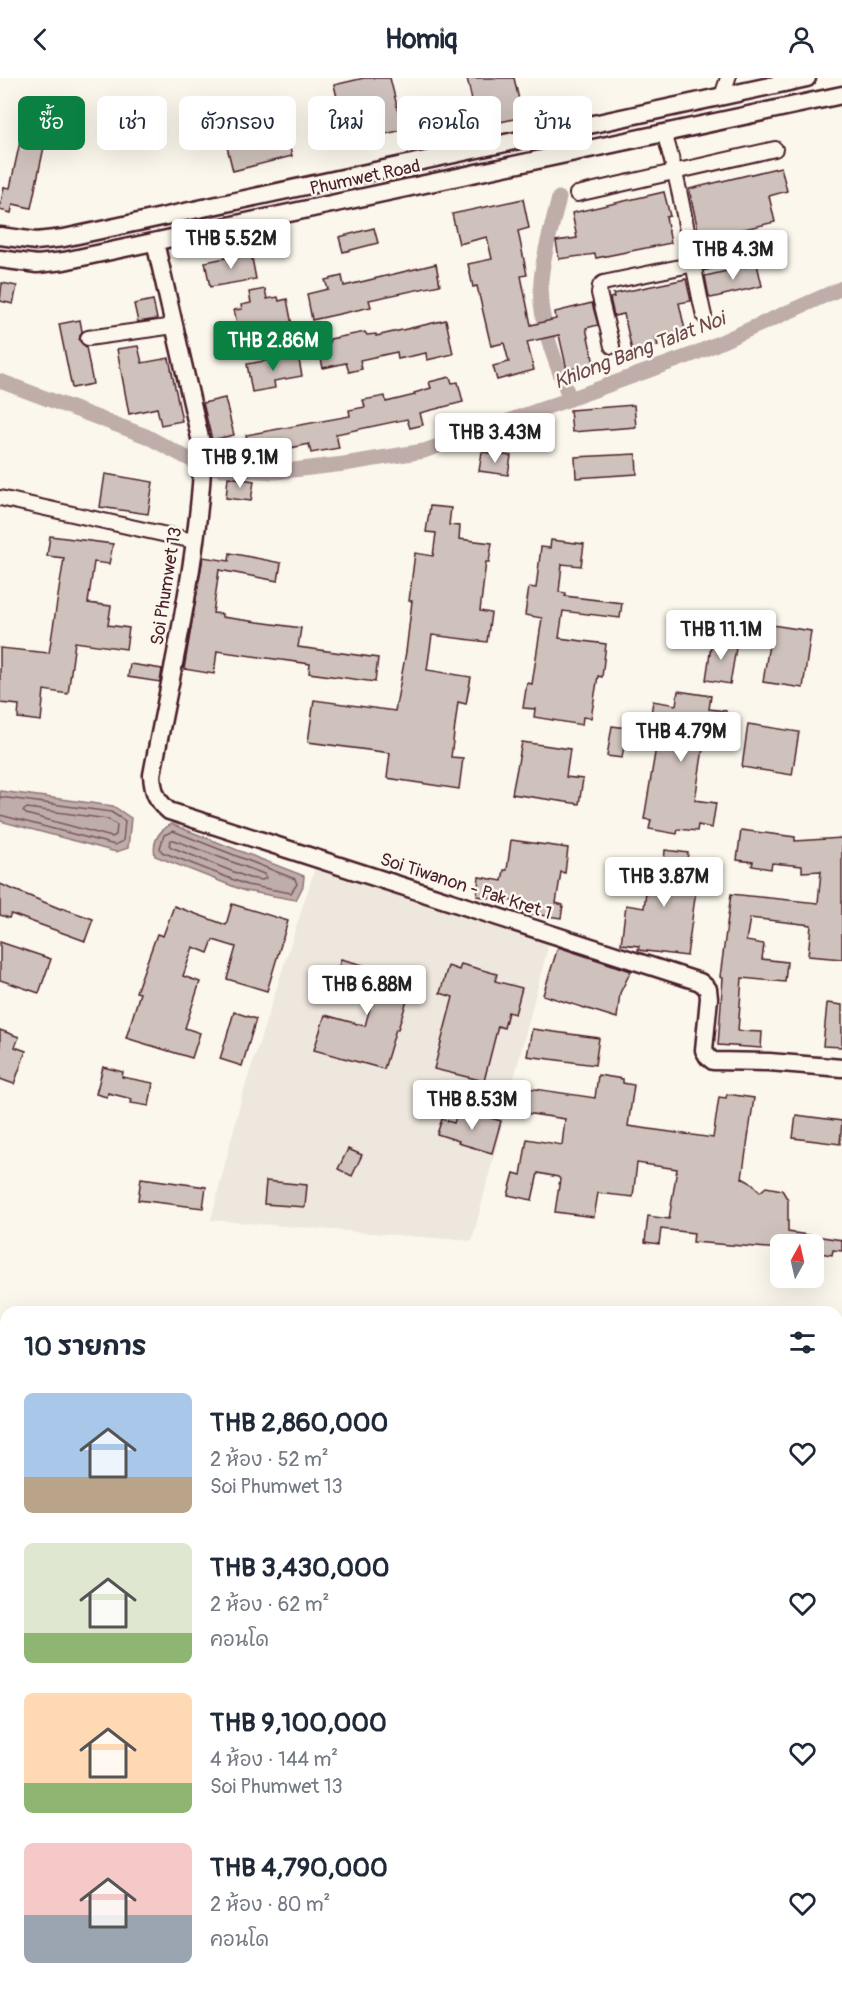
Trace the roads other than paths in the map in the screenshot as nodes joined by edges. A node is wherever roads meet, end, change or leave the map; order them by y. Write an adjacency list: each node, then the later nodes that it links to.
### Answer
1 (728, 78): 4 (street)
2 (807, 78): 4 (street, Phumwet Road)
3 (842, 95): 5 (street, Phumwet Road)
4 (722, 96): 9 (street, Phumwet Road)
5 (664, 133): 7 (street); 10 (street, Phumwet Road)
6 (775, 149): 7 (street)
7 (675, 172): 8 (street); 13 (street)
8 (577, 194)
9 (0, 236)
10 (155, 242): 12 (street, Phumwet Road); 15 (street, Soi Phumwet 13)
11 (772, 248): 13 (street)
12 (0, 259)
13 (692, 265): 14 (street); 17 (street)
14 (704, 316)
15 (174, 326): 16 (street); 19 (street, Soi Phumwet 13)
16 (88, 338)
17 (612, 346)
18 (0, 498): 19 (street)
19 (194, 542): 20 (street, Soi Phumwet 13)
20 (156, 797): 21 (street, Soi Tiwanon - Pak Kret 1)
21 (842, 1068)

